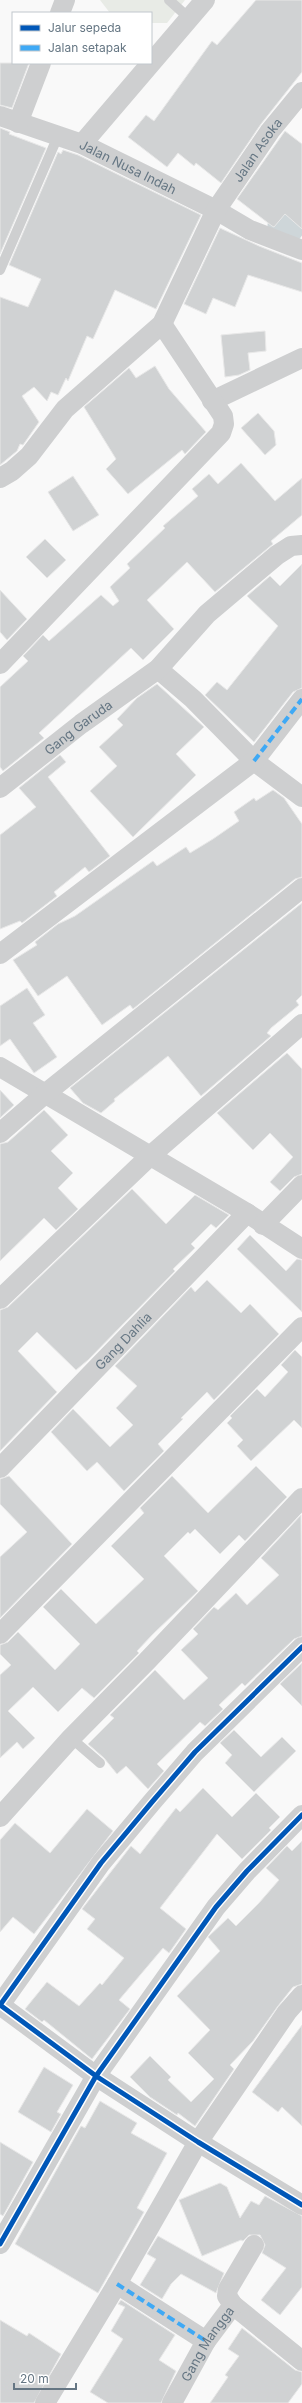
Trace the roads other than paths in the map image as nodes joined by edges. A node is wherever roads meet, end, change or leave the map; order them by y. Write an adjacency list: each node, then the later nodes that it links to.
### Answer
1 (65, 0): 4 (street)
2 (169, 0): 5 (lane)
3 (205, 0): 5 (street)
4 (60, 12)
5 (189, 18): 6 (street)
6 (152, 62)
7 (40, 64): 10 (street)
8 (150, 64): 12 (street)
9 (302, 92): 13 (street, Jalan Asoka)
10 (9, 119): 11 (street, Jalan Nusa Indah)
11 (58, 136): 12 (street, Jalan Nusa Indah); 15 (lane)
12 (82, 144): 13 (street, Jalan Nusa Indah)
13 (216, 210): 14 (street, Jalan Nusa Indah); 16 (street, Jalan Asoka)
14 (302, 250)
15 (0, 270)
16 (162, 324): 18 (street); 19 (street)
17 (302, 358): 18 (street)
18 (212, 401): 21 (street)
19 (0, 478)
20 (302, 545): 22 (street, Gang Garuda)
21 (0, 664)
22 (158, 669): 24 (street); 25 (street, Gang Garuda)
23 (302, 699): 24 (street)
24 (254, 761): 26 (street); 28 (street)
25 (0, 788)
26 (302, 797)
27 (302, 888): 31 (street)
28 (0, 954)
29 (302, 1024): 33 (street)
30 (0, 1067): 31 (street)
31 (46, 1093): 32 (street); 33 (street)
32 (0, 1133)
33 (150, 1156): 35 (street); 38 (street)
34 (302, 1185): 36 (street)
35 (247, 1213): 36 (street); 40 (street, Gang Dahlia)
36 (263, 1225): 37 (street)
37 (302, 1249)
38 (0, 1299)
39 (302, 1328): 42 (street)
40 (0, 1468)
41 (302, 1498): 44 (street)
42 (0, 1634)
43 (302, 1646): 49 (street)
44 (71, 1738): 45 (lane); 46 (street)
45 (100, 1763)
46 (1, 1813)
47 (302, 1815): 49 (street)
48 (302, 1995): 50 (street)
49 (96, 2076): 50 (street); 52 (street)
50 (198, 2142): 51 (street); 54 (street)
51 (302, 2205)
52 (0, 2244)
53 (254, 2245): 55 (street, Gang Mangga)
54 (117, 2284): 56 (street); 58 (street)
55 (233, 2305): 56 (street, Gang Mangga); 57 (street)
56 (206, 2341): 59 (street, Gang Mangga)
57 (302, 2361)
58 (45, 2403)
59 (172, 2403)

